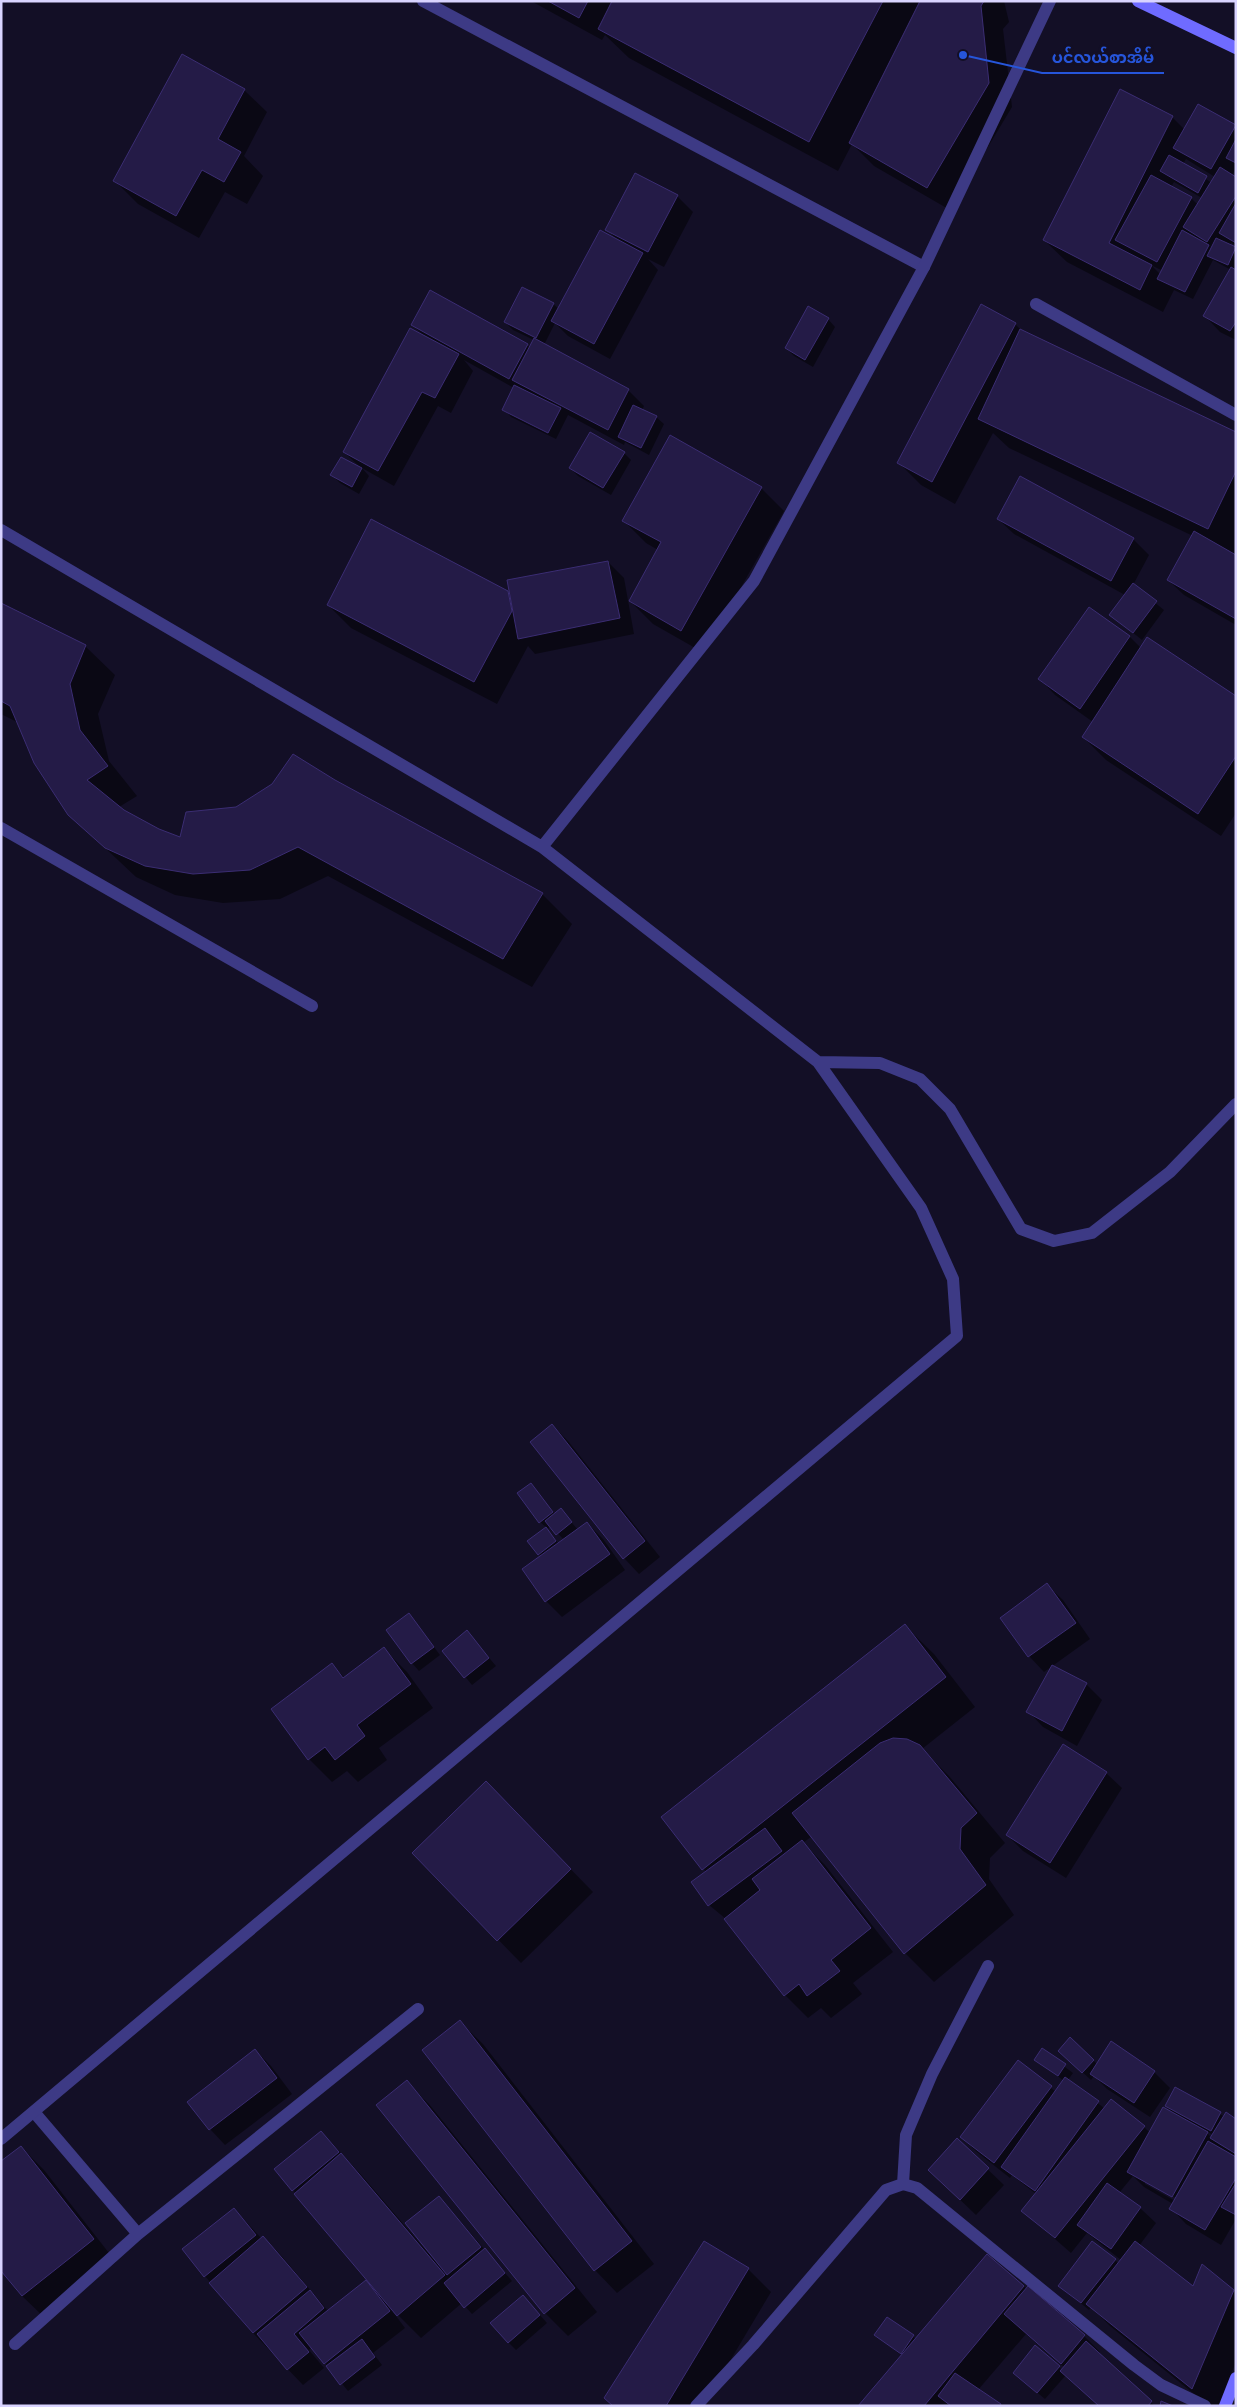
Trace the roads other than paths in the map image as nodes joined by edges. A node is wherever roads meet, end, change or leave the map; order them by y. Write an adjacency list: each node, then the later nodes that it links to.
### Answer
1 (423, 1): 5 (street)
2 (1050, 1): 5 (street)
3 (1138, 1): 4 (main road)
4 (1236, 48)
5 (924, 267): 10 (street)
6 (1036, 304): 7 (street)
7 (1236, 415)
8 (1, 530): 10 (street)
9 (1, 828): 11 (street)
10 (542, 847): 12 (street)
11 (312, 1006)
12 (818, 1062): 13 (street); 16 (street)
13 (1236, 1104)
14 (988, 1966): 18 (street)
15 (418, 2009): 19 (street)
16 (34, 2112): 17 (street); 19 (street)
17 (1, 2139)
18 (903, 2184): 22 (street); 23 (street)
19 (138, 2234): 20 (street)
20 (15, 2344)
21 (1236, 2378): 24 (main road)
22 (696, 2406)
23 (1205, 2406)
24 (1225, 2406)

